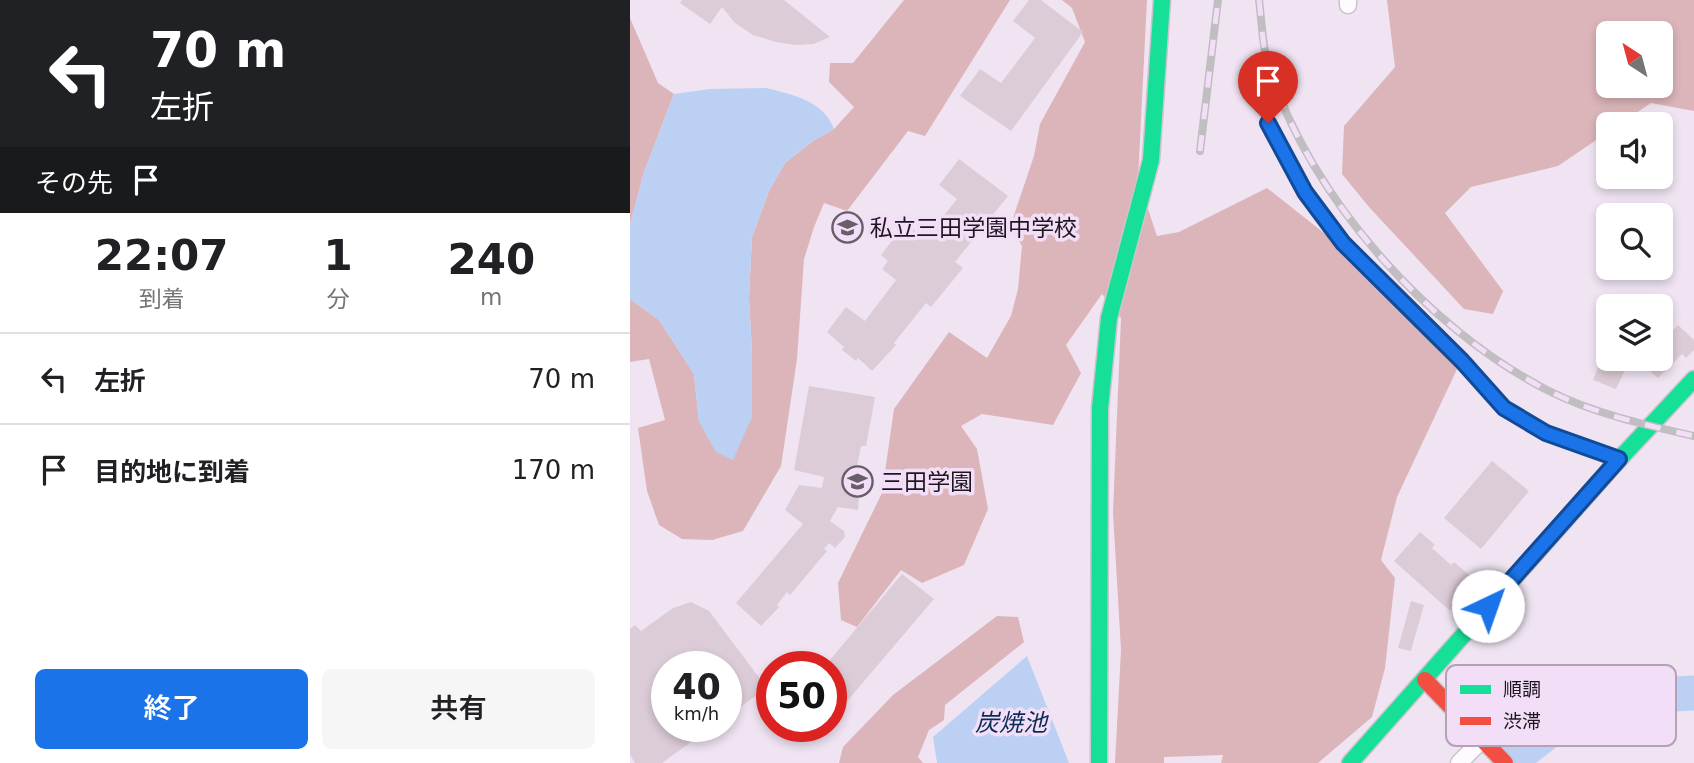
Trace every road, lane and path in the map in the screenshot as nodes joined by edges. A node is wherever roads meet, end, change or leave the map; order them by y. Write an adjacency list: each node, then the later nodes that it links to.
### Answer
1 (1162, 0): 9 (street)
2 (1268, 123): 4 (lane)
3 (1694, 379): 4 (street)
4 (1619, 459): 5 (street)
5 (1425, 680): 6 (street); 10 (street)
6 (1446, 701)
7 (1475, 746): 11 (street)
8 (1490, 746): 12 (street)
9 (1099, 763)
10 (1350, 763)
11 (1459, 763)
12 (1505, 763)

